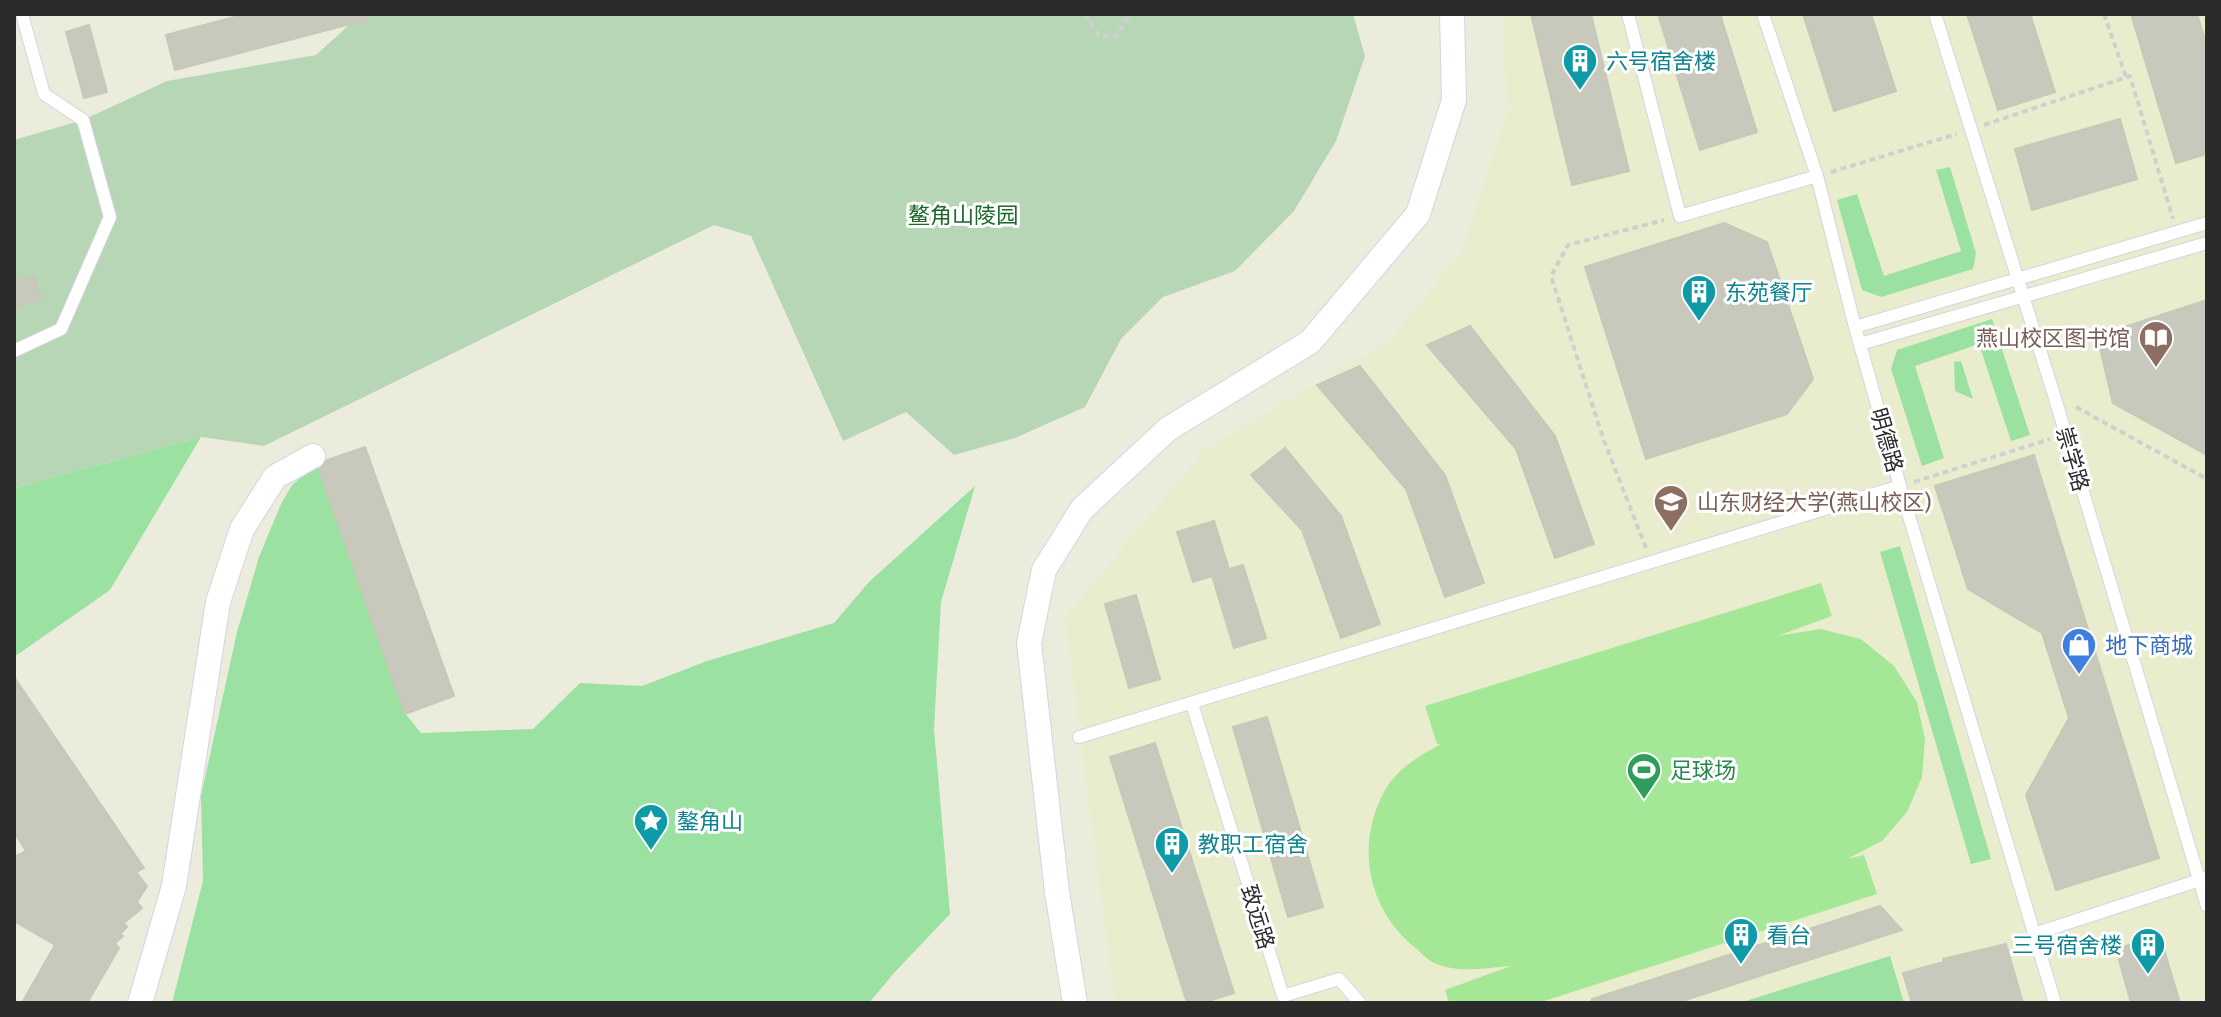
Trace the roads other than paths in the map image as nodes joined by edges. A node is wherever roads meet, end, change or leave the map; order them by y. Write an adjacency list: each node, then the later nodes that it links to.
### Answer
1 (22, 14): 13 (lane)
2 (1452, 14): 22 (street)
3 (1628, 14): 6 (lane)
4 (1763, 14): 6 (lane, 明德路)
5 (1935, 14): 9 (lane, 崇学路)
6 (1817, 176): 11 (lane, 明德路)
7 (2207, 223): 9 (lane)
8 (2207, 243): 10 (lane)
9 (2017, 279): 10 (lane, 崇学路); 11 (lane)
10 (2022, 297): 12 (lane); 18 (lane, 崇学路)
11 (1855, 327): 12 (lane, 明德路)
12 (1860, 344): 15 (lane, 明德路)
13 (14, 351)
14 (313, 456): 21 (street)
15 (1900, 486): 16 (lane); 20 (lane, 明德路)
16 (1192, 704): 17 (lane); 23 (lane, 致远路)
17 (1079, 737)
18 (2203, 879): 19 (lane, 崇学路); 20 (lane)
19 (2207, 906)
20 (2034, 934): 24 (lane, 明德路)
21 (140, 1003)
22 (1075, 1003)
23 (1360, 1003)
24 (2055, 1003)

